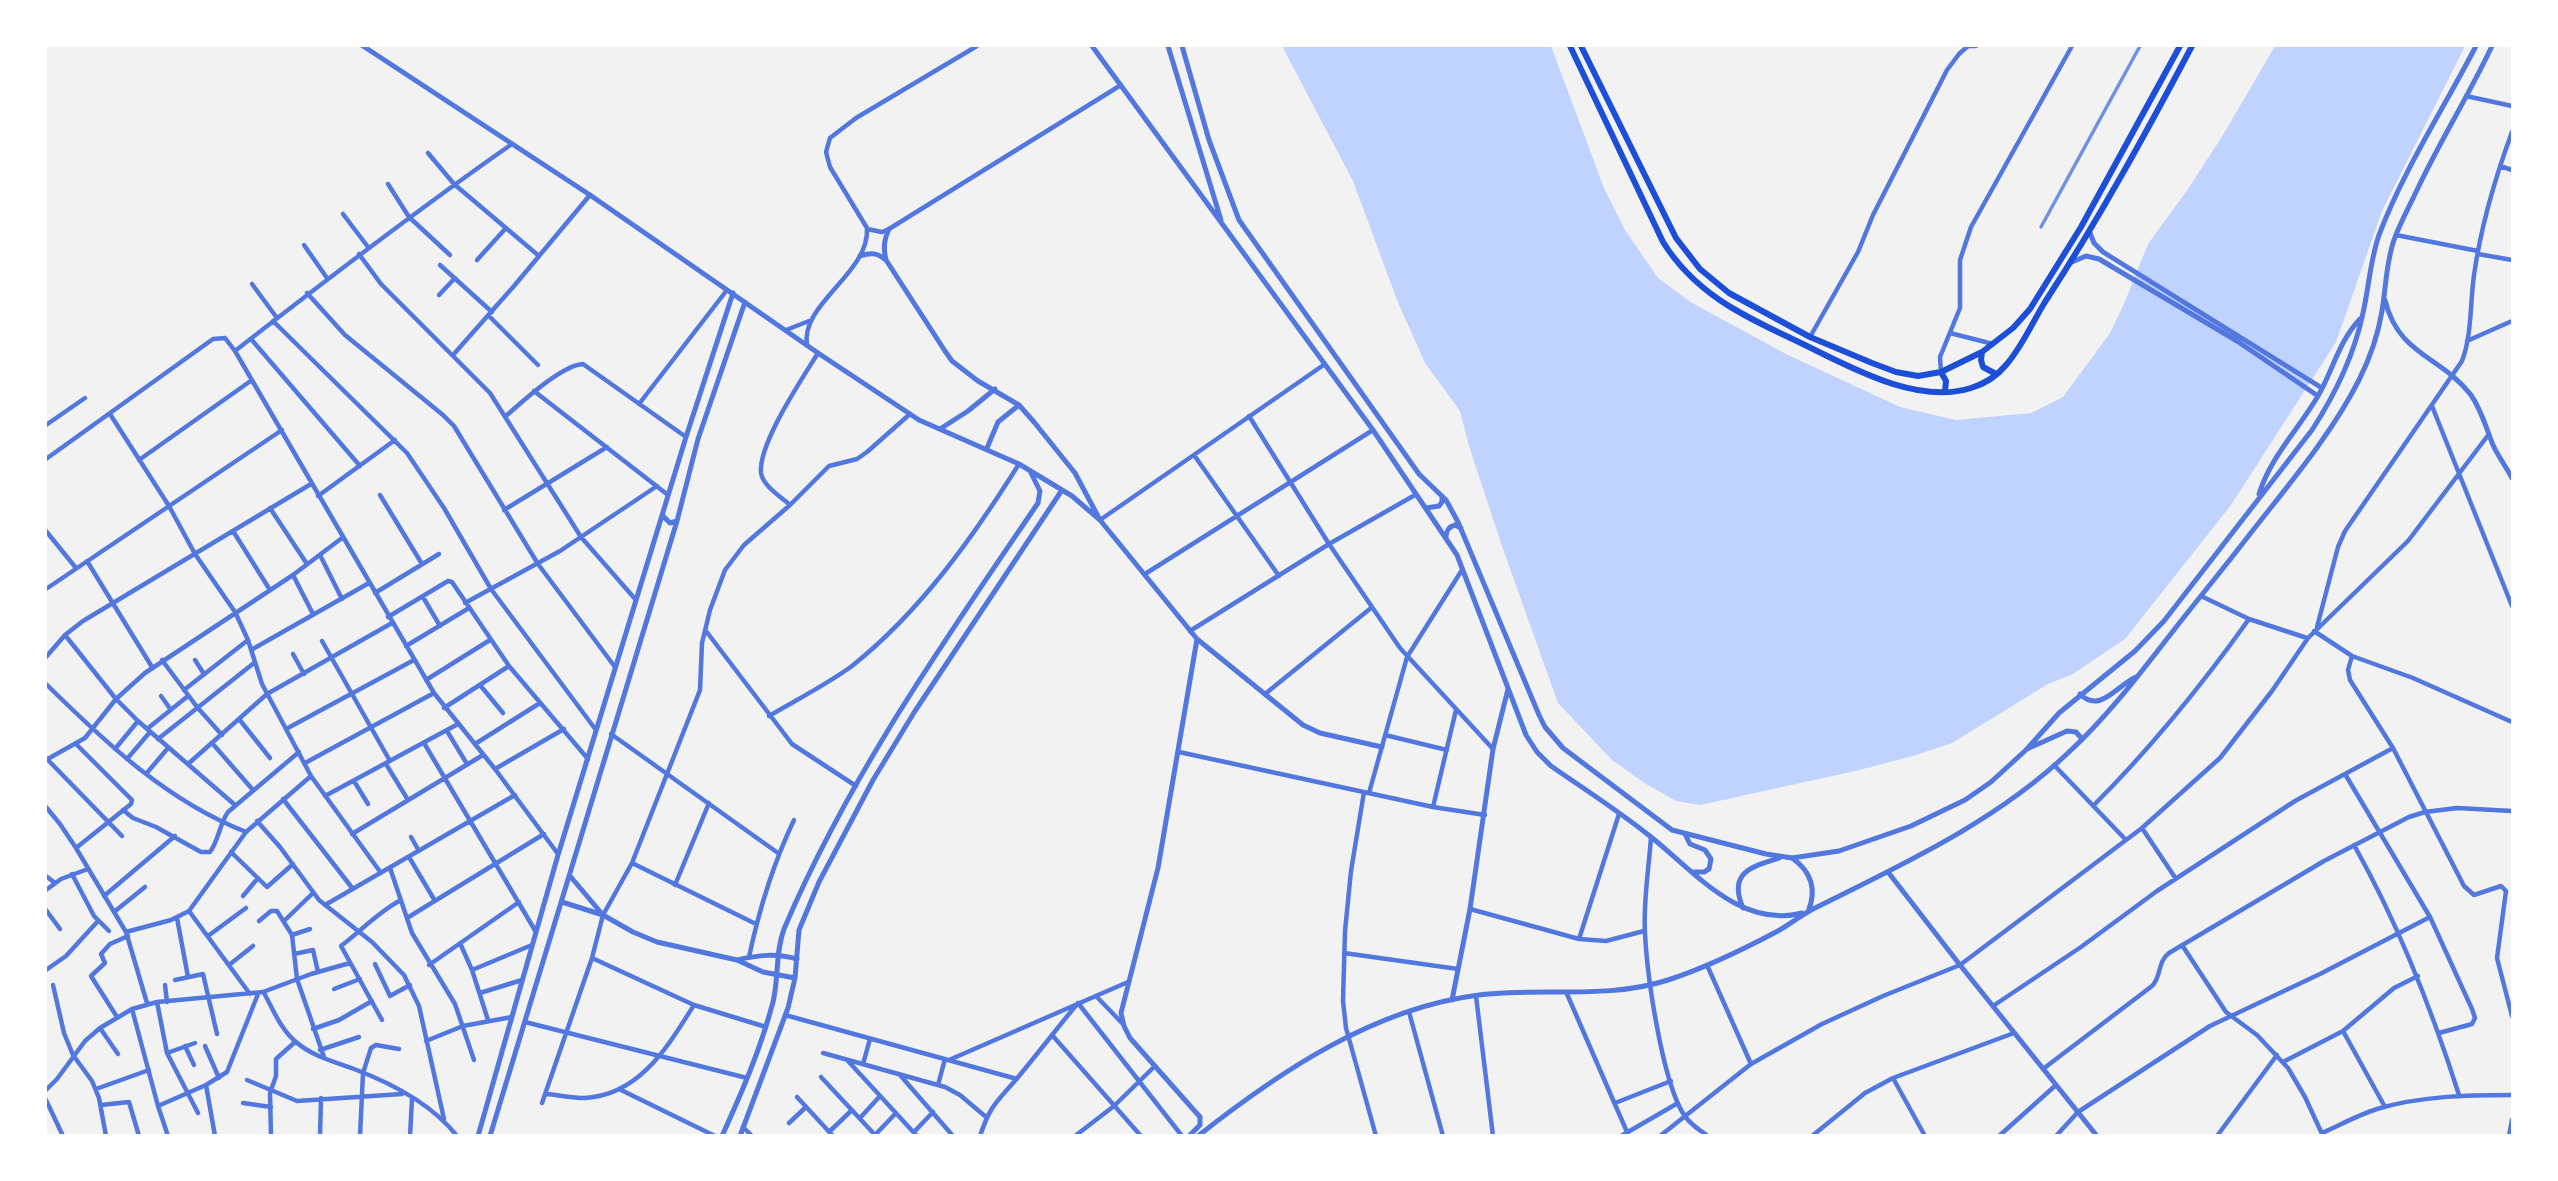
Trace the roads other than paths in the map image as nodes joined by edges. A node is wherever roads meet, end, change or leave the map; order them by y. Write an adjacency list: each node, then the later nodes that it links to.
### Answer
1 (363, 46): 20 (street)
2 (977, 46): 31 (street)
3 (1091, 46): 14 (street)
4 (1168, 46): 29 (street)
5 (1182, 46): 116 (street)
6 (1570, 46): 18 (main road)
7 (1581, 46): 17 (main road)
8 (1976, 46): 62 (street)
9 (2072, 46): 61 (street)
10 (2180, 46): 66 (main road)
11 (2192, 46): 33 (main road)
12 (2476, 46): 56 (street)
13 (2492, 46): 15 (street)
14 (1121, 85): 29 (street); 32 (street)
15 (2466, 96): 16 (street); 34 (street)
16 (2512, 106)
17 (1613, 109): 18 (main road); 62 (main road)
18 (1601, 113): 80 (main road)
19 (2512, 132): 22 (street)
20 (512, 144): 25 (street); 26 (street)
21 (428, 153): 25 (street)
22 (2500, 166): 23 (street); 37 (street)
23 (2512, 170)
24 (388, 184): 28 (street)
25 (454, 184): 28 (street); 30 (street)
26 (590, 195): 40 (street); 50 (street)
27 (344, 214): 36 (street)
28 (409, 217): 36 (street); 39 (street)
29 (1222, 223): 71 (street)
30 (506, 228): 40 (street); 42 (street)
31 (867, 228): 32 (street); 41 (street)
32 (889, 229): 43 (street)
33 (2090, 233): 45 (main road); 77 (street)
34 (2396, 235): 37 (street); 52 (street)
35 (304, 245): 47 (street)
36 (368, 247): 38 (street)
37 (2478, 253): 44 (street); 64 (street)
38 (359, 254): 47 (street); 70 (street)
39 (450, 255)
40 (539, 256): 55 (street)
41 (860, 256): 43 (street); 57 (street)
42 (477, 260)
43 (886, 260): 78 (street)
44 (2512, 260)
45 (2073, 262): 74 (main road); 81 (street)
46 (440, 265): 48 (street)
47 (327, 278): 51 (street)
48 (455, 278): 53 (street); 55 (street)
49 (252, 284): 58 (street)
50 (731, 291): 54 (street); 83 (street); 95 (street)
51 (307, 293): 58 (street); 122 (street)
52 (2384, 294): 75 (street); 153 (street)
53 (439, 295)
54 (745, 302): 60 (street); 126 (street)
55 (491, 314): 70 (street); 72 (street)
56 (2362, 317): 77 (street); 117 (street)
57 (813, 318): 60 (street); 65 (street)
58 (275, 320): 63 (street); 96 (street)
59 (2512, 321): 64 (street)
60 (786, 330): 65 (street)
61 (1950, 333): 66 (street); 73 (street)
62 (1810, 337): 73 (main road)
63 (251, 338): 67 (street); 103 (street)
64 (2467, 341): 75 (street)
65 (807, 345): 69 (street)
66 (1993, 345): 68 (main road)
67 (235, 351): 76 (street); 87 (street)
68 (1982, 352): 73 (main road); 74 (main road)
69 (818, 353): 86 (street); 118 (street)
70 (453, 355): 88 (street)
71 (1325, 364): 89 (street); 93 (street)
72 (538, 365)
73 (1941, 372): 80 (main road)
74 (1996, 374): 80 (main road)
75 (2453, 376): 85 (street); 94 (street)
76 (251, 380): 92 (street); 101 (street)
77 (2322, 388): 81 (street)
78 (995, 389): 84 (street); 91 (street)
79 (534, 391): 83 (street); 88 (street); 97 (street)
80 (1945, 391)
81 (2318, 396): 117 (street)
82 (85, 398): 90 (street)
83 (639, 404): 95 (street)
84 (1019, 405): 98 (street); 125 (street)
85 (2431, 405): 105 (street); 167 (street)
86 (910, 413): 91 (street); 118 (street)
87 (110, 414): 100 (street); 101 (street)
88 (507, 415): 107 (street)
89 (1249, 416): 99 (street); 108 (street)
90 (46, 425)
91 (940, 429): 98 (street)
92 (282, 430): 109 (street); 119 (street)
93 (1373, 430): 108 (street); 114 (street)
94 (2489, 433): 105 (street); 106 (street)
95 (686, 437): 113 (street)
96 (395, 440): 103 (street); 150 (street)
97 (607, 447): 107 (street); 110 (street)
98 (987, 447): 102 (street)
99 (1194, 455): 124 (street); 125 (street)
100 (46, 459)
101 (139, 460): 119 (street)
102 (1019, 464): 104 (street); 213 (street)
103 (360, 466): 115 (street)
104 (1029, 470): 111 (street); 261 (street)
105 (2459, 474): 159 (street); 167 (street)
106 (2512, 478)
107 (548, 483): 122 (street); 131 (street)
108 (1291, 483): 124 (street); 135 (street)
109 (311, 484): 115 (street); 120 (street)
110 (657, 486): 113 (street); 131 (street)
111 (1062, 490): 125 (street); 365 (street)
112 (380, 495): 141 (street)
113 (668, 495): 123 (street)
114 (1415, 495): 121 (street); 135 (street)
115 (318, 496): 132 (street)
116 (1442, 496): 121 (street); 127 (street)
117 (2258, 498): 201 (street)
118 (790, 505): 168 (street)
119 (169, 506): 136 (street); 139 (street)
120 (270, 508): 129 (street); 140 (street)
121 (1426, 508): 133 (street)
122 (505, 510): 142 (street)
123 (662, 515): 126 (street); 130 (street)
124 (1237, 517): 146 (street); 147 (street)
125 (1100, 520): 146 (street)
126 (677, 521): 134 (street)
127 (1461, 528): 133 (street); 289 (street)
128 (46, 531): 143 (street)
129 (233, 531): 136 (street); 151 (street)
130 (655, 536): 134 (street); 156 (street)
131 (581, 537): 142 (street); 156 (street)
132 (342, 538): 138 (street); 148 (street)
133 (1446, 538): 144 (street)
134 (670, 542): 214 (street)
135 (1329, 544): 147 (street); 160 (street)
136 (195, 554): 157 (street); 161 (street)
137 (439, 554): 141 (street)
138 (320, 555): 140 (street); 155 (street)
139 (86, 561): 143 (street); 157 (street)
140 (307, 564): 145 (street)
141 (422, 564): 152 (street)
142 (537, 564): 150 (street); 189 (street)
143 (76, 568): 149 (street)
144 (1463, 569): 181 (street); 196 (street)
145 (293, 575): 151 (street); 162 (street)
146 (1145, 575): 169 (street)
147 (1279, 576): 169 (street)
148 (369, 583): 152 (street); 155 (street)
149 (46, 589)
150 (491, 589): 158 (street); 223 (street)
151 (270, 590): 161 (street)
152 (375, 593): 163 (street)
153 (2201, 596): 164 (street); 192 (street)
154 (423, 597): 158 (street); 163 (street); 166 (street)
155 (342, 599): 162 (street)
156 (636, 600): 189 (street)
157 (113, 603): 170 (street); 188 (street)
158 (467, 606): 166 (street); 174 (street)
159 (2512, 606)
160 (1371, 608): 181 (street); 200 (street)
161 (235, 612): 173 (street); 183 (street)
162 (313, 614): 177 (street)
163 (388, 617): 165 (street)
164 (2249, 619): 171 (street); 271 (street)
165 (392, 623): 176 (street); 182 (street)
166 (440, 626): 176 (street)
167 (2316, 629): 171 (street); 179 (street)
168 (705, 630): 213 (street); 255 (street)
169 (1191, 631): 172 (street)
170 (65, 635): 180 (street); 205 (street)
171 (2308, 638): 284 (street)
172 (1197, 639): 200 (street); 243 (street)
173 (248, 640): 177 (street); 190 (street)
174 (489, 640): 187 (street); 193 (street)
175 (322, 641): 182 (street)
176 (406, 646): 185 (street)
177 (251, 650): 186 (street)
178 (293, 654): 191 (street)
179 (2352, 656): 217 (street); 237 (street)
180 (46, 657)
181 (1407, 657): 209 (street); 228 (street)
182 (332, 658): 191 (street); 199 (street)
183 (162, 660): 188 (street); 197 (street)
184 (195, 660): 190 (street)
185 (414, 660): 193 (street); 199 (street)
186 (254, 663): 202 (street); 207 (street)
187 (509, 666): 195 (street); 206 (street)
188 (152, 667): 205 (street)
189 (616, 668): 211 (street)
190 (204, 674): 197 (street)
191 (304, 674): 202 (street)
192 (2139, 676): 201 (street); 229 (street)
193 (426, 680): 198 (street)
194 (46, 684): 222 (street)
195 (480, 685): 208 (street); 212 (street)
196 (1508, 689): 239 (street); 277 (street)
197 (184, 690): 204 (street)
198 (434, 693): 208 (street); 219 (street)
199 (352, 694): 219 (street); 220 (street)
200 (1265, 694): 235 (street)
201 (2080, 694): 240 (street)
202 (267, 695): 215 (street); 220 (street)
203 (161, 696): 210 (street)
204 (188, 696): 207 (street); 210 (street)
205 (116, 699): 216 (street); 222 (street)
206 (540, 703): 221 (street); 234 (street)
207 (197, 707): 227 (street); 230 (street)
208 (444, 708): 218 (street)
209 (1456, 709): 239 (street); 241 (street)
210 (171, 710): 224 (street)
211 (602, 712): 214 (street); 223 (street)
212 (503, 713)
213 (768, 716): 261 (street)
214 (616, 717): 226 (street)
215 (239, 719): 227 (street); 245 (street)
216 (138, 721): 224 (street); 238 (street)
217 (2512, 722)
218 (458, 724): 225 (street); 234 (street)
219 (371, 727): 249 (street); 250 (street)
220 (286, 729): 242 (street)
221 (564, 729): 248 (street); 254 (street)
222 (93, 730): 233 (street); 238 (street)
223 (596, 730): 226 (street); 248 (street)
224 (148, 731): 230 (street); 247 (street)
225 (447, 731): 232 (street); 252 (street)
226 (611, 734): 255 (street); 314 (street)
227 (222, 735): 231 (street)
228 (1385, 736): 235 (street); 241 (street)
229 (2082, 739): 240 (street); 253 (street)
230 (158, 740): 236 (street)
231 (212, 743): 251 (street); 262 (street)
232 (424, 743): 249 (street); 259 (street)
233 (76, 744): 246 (street); 274 (street)
234 (475, 744): 244 (street)
235 (1381, 747): 263 (street)
236 (168, 748): 251 (street); 256 (street)
237 (2393, 748): 257 (street); 276 (street)
238 (115, 749): 247 (street)
239 (1493, 749): 278 (street)
240 (2026, 749): 303 (street)
241 (1447, 750): 273 (street)
242 (299, 752): 250 (street); 262 (street)
243 (1179, 752): 263 (street); 385 (street)
244 (483, 755): 252 (street); 254 (street)
245 (270, 758)
246 (46, 759): 280 (street)
247 (127, 759): 256 (street)
248 (588, 759): 300 (street)
249 (388, 762): 260 (street); 267 (street)
250 (304, 763): 258 (street)
251 (188, 764): 270 (street)
252 (467, 764): 259 (street)
253 (2054, 765): 271 (street); 310 (street)
254 (495, 769): 264 (street)
255 (667, 772): 268 (street); 304 (street)
256 (146, 774): 283 (street)
257 (2345, 774): 286 (street); 316 (street)
258 (311, 776): 265 (street); 266 (street)
259 (444, 778): 267 (street); 282 (street)
260 (354, 780): 265 (street); 269 (street)
261 (856, 786): 362 (street)
262 (253, 790): 270 (street)
263 (1366, 793): 273 (street); 360 (street)
264 (515, 794): 282 (street); 288 (street)
265 (325, 796): 287 (street)
266 (283, 799): 281 (street); 320 (street)
267 (408, 800): 287 (street)
268 (709, 803): 299 (street); 318 (street)
269 (368, 804)
270 (235, 805): 283 (street)
271 (2093, 806): 294 (street)
272 (46, 807): 296 (street)
273 (1433, 807): 278 (street)
274 (123, 810): 280 (street); 291 (street)
275 (2512, 811): 276 (street)
276 (2426, 812): 286 (street); 412 (street)
277 (1619, 814): 292 (street); 355 (street)
278 (1485, 815): 332 (street)
279 (794, 820): 299 (street)
280 (109, 821): 290 (street); 296 (street)
281 (257, 821): 285 (street); 305 (street)
282 (470, 821): 297 (street); 306 (street)
283 (221, 822): 285 (street); 291 (street)
284 (2142, 828): 294 (street); 316 (street)
285 (246, 832): 298 (street)
286 (2379, 832): 295 (street); 338 (street)
287 (352, 834): 311 (street)
288 (544, 834): 300 (street); 306 (street)
289 (1685, 834): 302 (street); 309 (street)
290 (122, 836)
291 (175, 836): 323 (street)
292 (1651, 836): 309 (street); 347 (street)
293 (411, 837): 297 (street)
294 (2126, 841): 372 (street)
295 (2354, 845): 349 (street); 358 (street)
296 (76, 848): 308 (street)
297 (419, 851): 301 (street)
298 (231, 852): 315 (street); 334 (street)
299 (778, 853): 344 (street)
300 (558, 855): 351 (street)
301 (409, 857): 307 (street); 326 (street)
302 (1782, 857): 303 (street); 331 (street)
303 (1792, 858): 336 (street)
304 (632, 863): 318 (street); 337 (street)
305 (293, 864): 315 (street); 322 (street)
306 (496, 864): 326 (street); 327 (street)
307 (390, 868): 311 (street); 325 (street)
308 (88, 869): 312 (street); 323 (street)
309 (1689, 871): 331 (street)
310 (1888, 872): 336 (street); 372 (street)
311 (381, 873): 320 (street)
312 (72, 874): 317 (street); 341 (street)
313 (46, 876): 317 (street)
314 (570, 876): 328 (street); 337 (street)
315 (258, 878): 324 (street)
316 (2176, 879): 407 (street)
317 (55, 883): 321 (street)
318 (675, 885): 344 (street)
319 (145, 887): 335 (street)
320 (353, 889): 329 (street)
321 (46, 890)
322 (313, 893): 329 (street); 343 (street)
323 (104, 896): 335 (street)
324 (243, 896)
325 (401, 900): 340 (street); 350 (street)
326 (435, 901): 340 (street)
327 (519, 902): 351 (street); 356 (street)
328 (562, 902): 337 (street); 417 (street)
329 (325, 905): 350 (street)
330 (246, 908): 354 (street)
331 (1743, 908): 336 (street)
332 (1470, 909): 355 (street); 373 (street)
333 (46, 910): 345 (street)
334 (189, 911): 339 (street); 354 (street)
335 (114, 912): 352 (street)
336 (1808, 912): 369 (street)
337 (603, 915): 364 (street); 366 (street)
338 (2430, 917): 349 (street); 426 (street)
339 (177, 918): 352 (street); 379 (street)
340 (407, 918): 371 (street)
341 (98, 921): 348 (street); 374 (street)
342 (259, 921): 343 (street)
343 (284, 921): 353 (street)
344 (756, 924): 363 (street)
345 (60, 929)
346 (310, 929): 353 (street)
347 (1644, 930): 355 (street); 389 (street)
348 (109, 931)
349 (2399, 931): 378 (street); 411 (street)
350 (360, 932): 367 (street); 388 (street)
351 (536, 932): 357 (street)
352 (127, 934): 405 (street); 413 (street)
353 (292, 934): 361 (street)
354 (208, 936): 370 (street)
355 (1579, 939)
356 (460, 943): 371 (street); 375 (street)
357 (533, 945): 375 (street); 384 (street)
358 (2182, 945): 411 (street); 454 (street)
359 (253, 946): 370 (street)
360 (1344, 953): 373 (street); 430 (street)
361 (294, 954): 376 (street); 381 (street)
362 (778, 955): 363 (street); 365 (street); 377 (street)
363 (749, 957): 366 (street)
364 (592, 958): 406 (street); 424 (street)
365 (797, 959): 380 (street)
366 (737, 960): 377 (street)
367 (350, 963): 376 (street); 382 (street)
368 (375, 964): 388 (street)
369 (1707, 964): 389 (street); 451 (street)
370 (229, 965): 393 (street)
371 (429, 965): 419 (street)
372 (1960, 965): 407 (street); 451 (street)
373 (1458, 969): 401 (street)
374 (46, 970)
375 (472, 970): 392 (street)
376 (318, 972): 381 (street)
377 (777, 976): 380 (street); 420 (street)
378 (2418, 976): 423 (street); 426 (street)
379 (188, 977): 383 (street); 398 (street)
380 (795, 978): 410 (street)
381 (297, 979): 391 (street); 422 (street)
382 (360, 979): 390 (street); 400 (street)
383 (175, 980)
384 (523, 980): 392 (street); 414 (street)
385 (1128, 982): 395 (street); 418 (street)
386 (53, 985): 397 (street)
387 (164, 985): 403 (street)
388 (410, 985): 432 (street)
389 (1651, 985): 394 (street); 464 (street)
390 (334, 989)
391 (261, 993): 393 (street); 433 (street); 460 (street)
392 (480, 993): 416 (street)
393 (250, 994): 398 (street)
394 (1567, 994): 396 (street); 487 (street)
395 (1096, 996): 404 (street); 418 (street)
396 (1476, 996): 401 (street); 535 (street)
397 (55, 998): 399 (street); 442 (street)
398 (209, 998): 403 (street); 427 (street)
399 (46, 1000)
400 (372, 1000): 415 (street); 422 (street)
401 (1452, 1000): 409 (street)
402 (157, 1002): 403 (street); 405 (street); 439 (street)
403 (167, 1002)
404 (1078, 1003): 428 (street); 448 (street); 465 (street)
405 (147, 1004): 408 (street)
406 (694, 1005): 420 (street); 445 (street)
407 (1993, 1006): 425 (street)
408 (132, 1009): 413 (street); 455 (street)
409 (1409, 1012): 430 (street); 534 (street)
410 (785, 1015): 431 (street); 505 (street)
411 (2230, 1015): 443 (street); 496 (street)
412 (2512, 1016)
413 (117, 1017): 421 (street)
414 (512, 1017): 416 (street); 522 (street)
415 (382, 1020)
416 (488, 1020): 419 (street)
417 (525, 1022): 424 (street); 523 (street)
418 (1123, 1024): 453 (street)
419 (463, 1026): 432 (street); 446 (street)
420 (766, 1027): 458 (street)
421 (100, 1028): 441 (street); 442 (street)
422 (313, 1029): 438 (street)
423 (2343, 1031): 449 (street); 493 (street)
424 (566, 1033): 445 (street); 475 (street)
425 (2014, 1033): 454 (street); 461 (street)
426 (2439, 1033): 477 (street)
427 (217, 1034)
428 (1052, 1035): 462 (street); 489 (street)
429 (359, 1037): 438 (street)
430 (1349, 1038): 509 (street); 533 (street)
431 (870, 1039): 448 (street); 450 (street)
432 (426, 1041): 502 (street)
433 (295, 1042): 444 (street); 472 (street)
434 (195, 1043): 435 (street)
435 (185, 1046): 439 (street); 452 (street)
436 (205, 1046): 460 (street)
437 (399, 1049): 456 (street)
438 (320, 1050): 444 (street)
439 (167, 1053): 473 (street)
440 (823, 1053): 447 (street)
441 (118, 1054)
442 (73, 1055): 470 (street); 471 (street)
443 (2277, 1055): 449 (street); 544 (street)
444 (324, 1057): 456 (street)
445 (660, 1057): 458 (street); 469 (street)
446 (474, 1060)
447 (847, 1060): 450 (street); 479 (street)
448 (947, 1060): 462 (street); 467 (street)
449 (2283, 1062): 511 (street)
450 (863, 1064): 457 (street)
451 (1751, 1064): 499 (street)
452 (194, 1065)
453 (1155, 1066): 465 (street); 509 (street)
454 (2043, 1069): 468 (street)
455 (149, 1070): 470 (street); 490 (street)
456 (363, 1073): 474 (street); 476 (street)
457 (900, 1074): 467 (street); 495 (street)
458 (747, 1077): 525 (street)
459 (821, 1077): 494 (street)
460 (219, 1078): 466 (street)
461 (1893, 1078): 539 (street); 540 (street)
462 (1017, 1079): 500 (street)
463 (247, 1080): 472 (street)
464 (1671, 1080): 485 (street); 487 (street)
465 (1139, 1083): 489 (street); 532 (street)
466 (206, 1085): 473 (street); 516 (street)
467 (938, 1085): 500 (street)
468 (2056, 1085): 496 (street); 541 (street)
469 (618, 1088): 475 (street); 524 (street)
470 (96, 1089): 488 (street)
471 (46, 1090)
472 (271, 1090): 481 (street); 491 (street)
473 (187, 1093): 490 (street); 498 (street)
474 (405, 1094): 476 (street); 482 (street)
475 (546, 1094): 486 (street)
476 (361, 1095): 481 (street); 519 (street)
477 (2459, 1095): 478 (street); 493 (street)
478 (2512, 1095)
479 (880, 1096): 497 (street); 501 (street)
480 (797, 1097): 492 (street)
481 (321, 1098): 518 (street)
482 (412, 1098): 502 (street); 520 (street)
483 (46, 1100): 512 (street)
484 (243, 1103): 491 (street)
485 (1678, 1103): 499 (street); 506 (street)
486 (542, 1104)
487 (1615, 1104): 506 (street)
488 (100, 1105): 513 (street); 514 (street)
489 (1114, 1106): 530 (street); 531 (street)
490 (158, 1107): 515 (street)
491 (271, 1107): 517 (street)
492 (806, 1107): 504 (street); 507 (street)
493 (2385, 1107): 511 (street)
494 (852, 1110): 501 (street); 507 (street)
495 (933, 1112): 508 (street); 528 (street)
496 (2078, 1112): 542 (street); 543 (street)
497 (896, 1113): 508 (street); 510 (street)
498 (198, 1114)
499 (1685, 1115): 537 (street); 538 (street)
500 (986, 1117): 529 (street)
501 (859, 1118): 510 (street)
502 (444, 1119): 521 (street)
503 (2512, 1120): 545 (street)
504 (789, 1123)
505 (743, 1127): 526 (street); 527 (street)
506 (1627, 1132): 536 (street)
507 (831, 1134)
508 (915, 1134)
509 (1194, 1134)
510 (875, 1135)
511 (2322, 1135)
512 (64, 1136)
513 (106, 1136)
514 (139, 1136)
515 (168, 1136)
516 (215, 1136)
517 (271, 1136)
518 (320, 1136)
519 (360, 1136)
520 (410, 1136)
521 (457, 1136)
522 (478, 1136)
523 (490, 1136)
524 (715, 1136)
525 (722, 1136)
526 (740, 1136)
527 (751, 1136)
528 (953, 1136)
529 (980, 1136)
530 (1075, 1136)
531 (1141, 1136)
532 (1182, 1136)
533 (1376, 1136)
534 (1443, 1136)
535 (1493, 1136)
536 (1621, 1136)
537 (1660, 1136)
538 (1709, 1136)
539 (1812, 1136)
540 (1925, 1136)
541 (1999, 1136)
542 (2056, 1136)
543 (2097, 1136)
544 (2217, 1136)
545 (2509, 1136)

